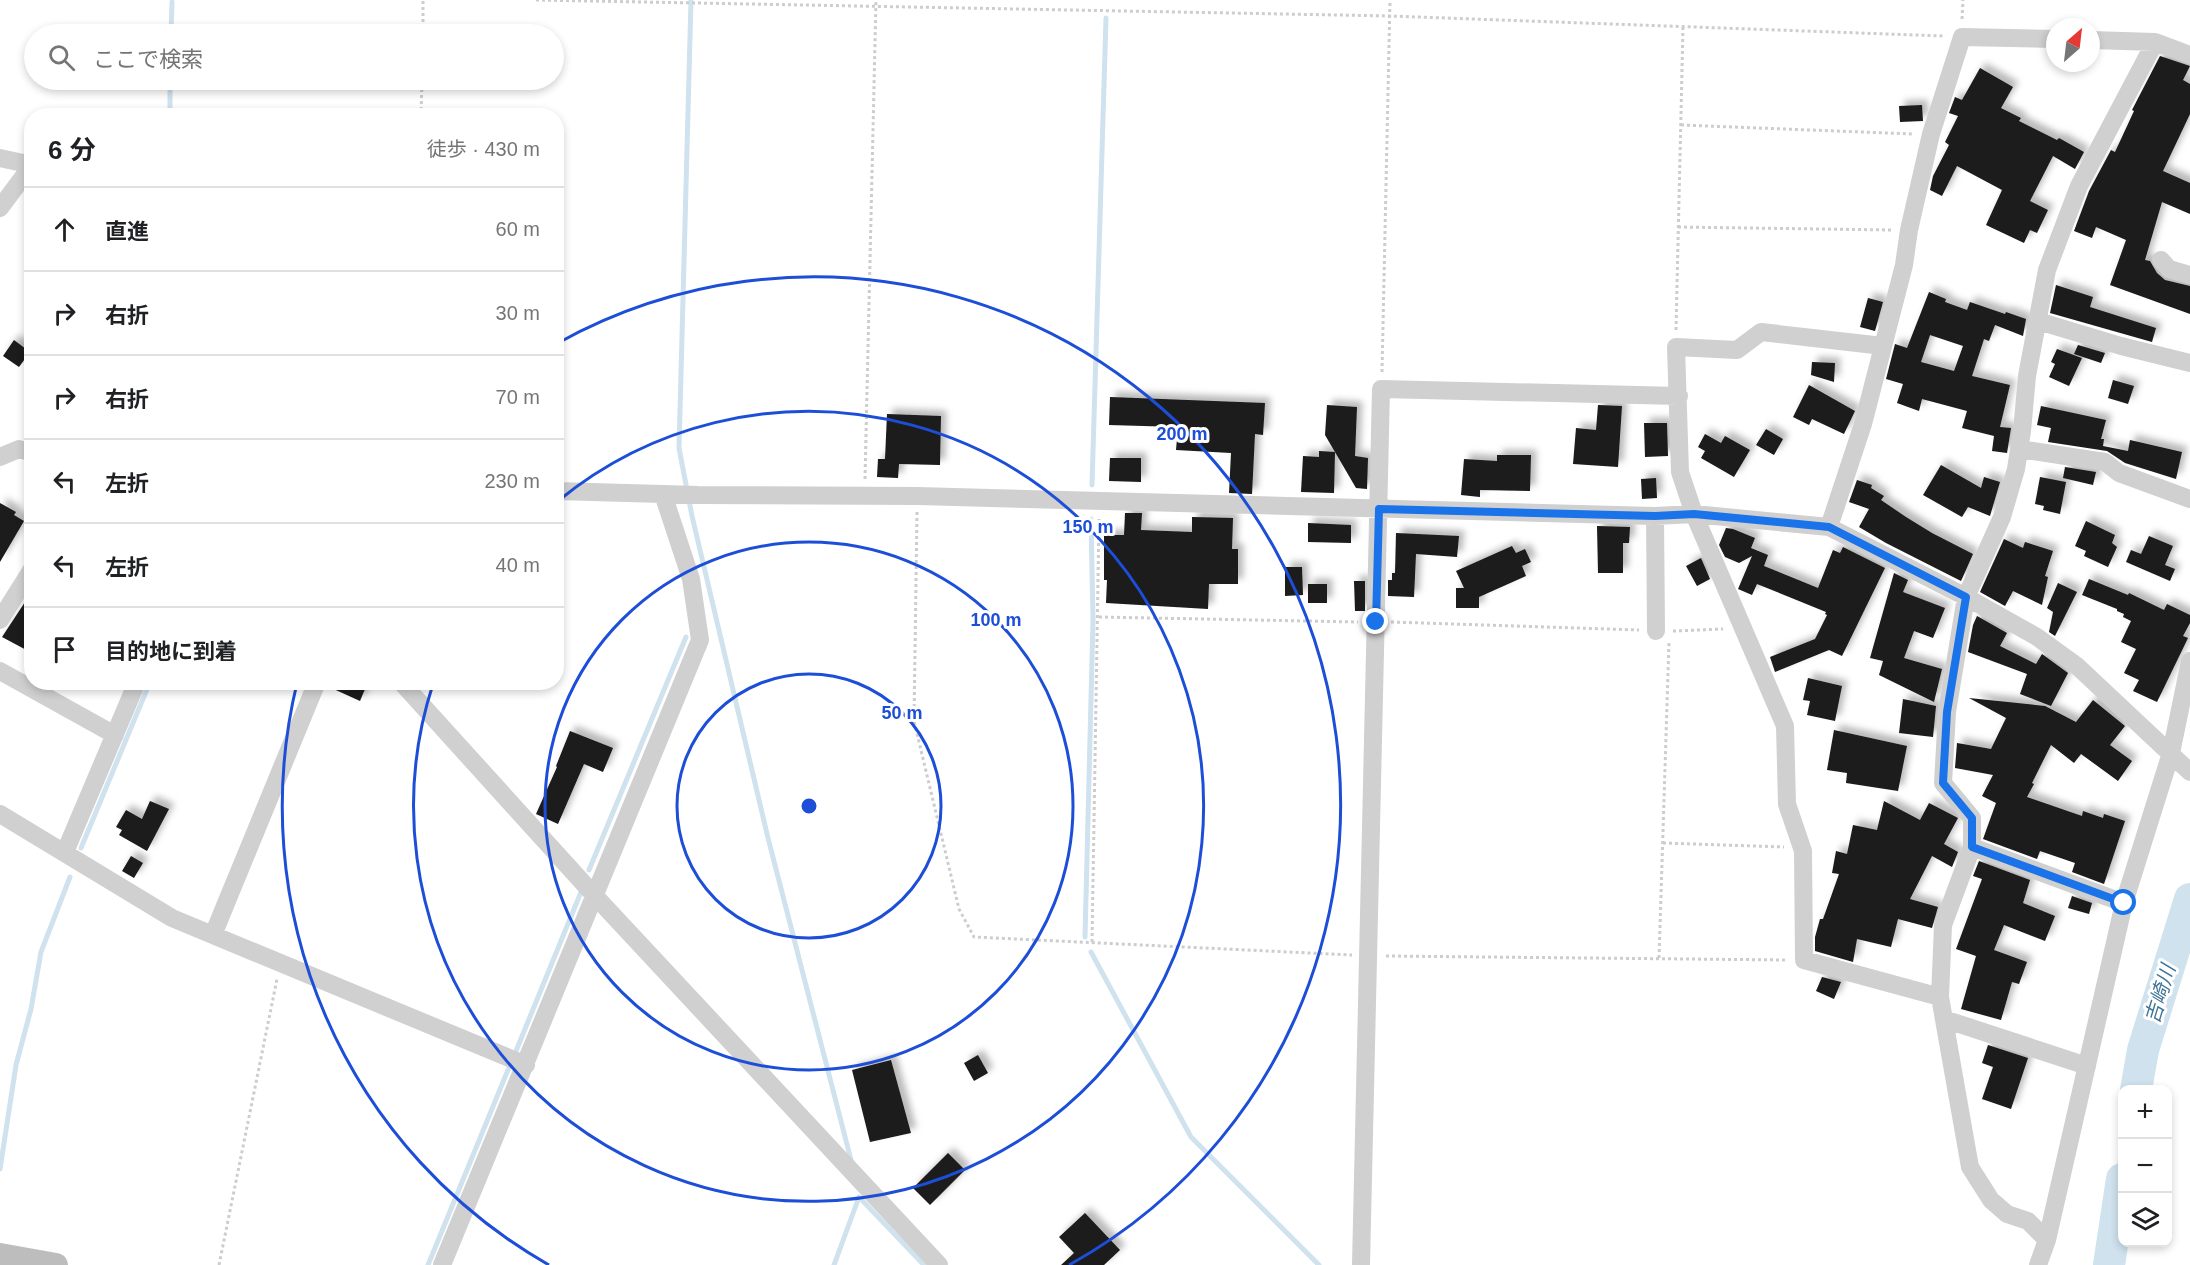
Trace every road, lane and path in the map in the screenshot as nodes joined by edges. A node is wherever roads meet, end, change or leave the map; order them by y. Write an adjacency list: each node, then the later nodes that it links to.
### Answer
1 (423, 0): 7 (path)
2 (536, 0): 5 (path)
3 (876, 0): 5 (path)
4 (1390, 0): 6 (path)
5 (875, 7): 6 (path); 37 (path)
6 (1390, 16): 8 (path); 30 (path)
7 (423, 24)
8 (1683, 27): 9 (path); 16 (path)
9 (1962, 37): 10 (street); 17 (street)
10 (2046, 39)
11 (2100, 40): 12 (street)
12 (2155, 42): 13 (street); 26 (street)
13 (2190, 55)
14 (422, 90): 15 (path)
15 (421, 108)
16 (1681, 125): 17 (path); 22 (path)
17 (1931, 134): 23 (street)
18 (0, 158): 19 (street)
19 (24, 163)
20 (24, 176): 21 (street)
21 (0, 208)
22 (1678, 227): 23 (path); 28 (path)
23 (1909, 230): 27 (street)
24 (2161, 260): 25 (street)
25 (2190, 275)
26 (2038, 321): 29 (street); 32 (street)
27 (1883, 346): 28 (street); 44 (street)
28 (1676, 347): 31 (street)
29 (2190, 363)
30 (1382, 389): 31 (street); 41 (street)
31 (1679, 396): 42 (street)
32 (2020, 449): 39 (street); 46 (street)
33 (24, 451): 34 (street)
34 (0, 457)
35 (564, 491): 36 (street)
36 (670, 494): 37 (street); 66 (street)
37 (865, 496): 38 (street)
38 (918, 496): 40 (street); 69 (path)
39 (2190, 499)
40 (1100, 502): 41 (street); 47 (path)
41 (1379, 509): 43 (street); 49 (street)
42 (1694, 514): 43 (street); 44 (street); 50 (street)
43 (1655, 516): 51 (street)
44 (1829, 527): 46 (street)
45 (24, 582): 48 (street)
46 (1966, 597): 60 (street); 64 (street)
47 (1099, 617): 49 (path); 69 (path)
48 (0, 620)
49 (1376, 622): 51 (path); 70 (street)
50 (1743, 628): 62 (path); 63 (street)
51 (1656, 630)
52 (2190, 661): 60 (street)
53 (0, 671): 54 (street)
54 (24, 684)
55 (34, 690): 59 (street)
56 (134, 690): 59 (street)
57 (314, 690): 68 (street)
58 (407, 690): 66 (street)
59 (115, 735): 65 (street)
60 (2181, 763): 67 (street)
61 (0, 814): 65 (street)
62 (1663, 843): 63 (path); 71 (path)
63 (1801, 847): 72 (street)
64 (1972, 847): 67 (street); 74 (street)
65 (65, 852): 68 (street)
66 (595, 896): 76 (street); 83 (street)
67 (2124, 903): 77 (street)
68 (213, 935): 73 (street)
69 (1092, 942): 70 (path)
70 (1368, 956): 71 (path); 84 (street)
71 (1659, 958): 72 (path)
72 (1804, 960): 74 (street)
73 (280, 963): 76 (street); 81 (path)
74 (1940, 997): 75 (street)
75 (1944, 1019): 77 (street); 78 (street)
76 (526, 1065): 82 (street)
77 (2087, 1066): 78 (street)
78 (2047, 1240): 85 (street)
79 (0, 1255): 80 (main road)
80 (56, 1265)
81 (219, 1265)
82 (442, 1265)
83 (939, 1265)
84 (1361, 1265)
85 (2038, 1265)

